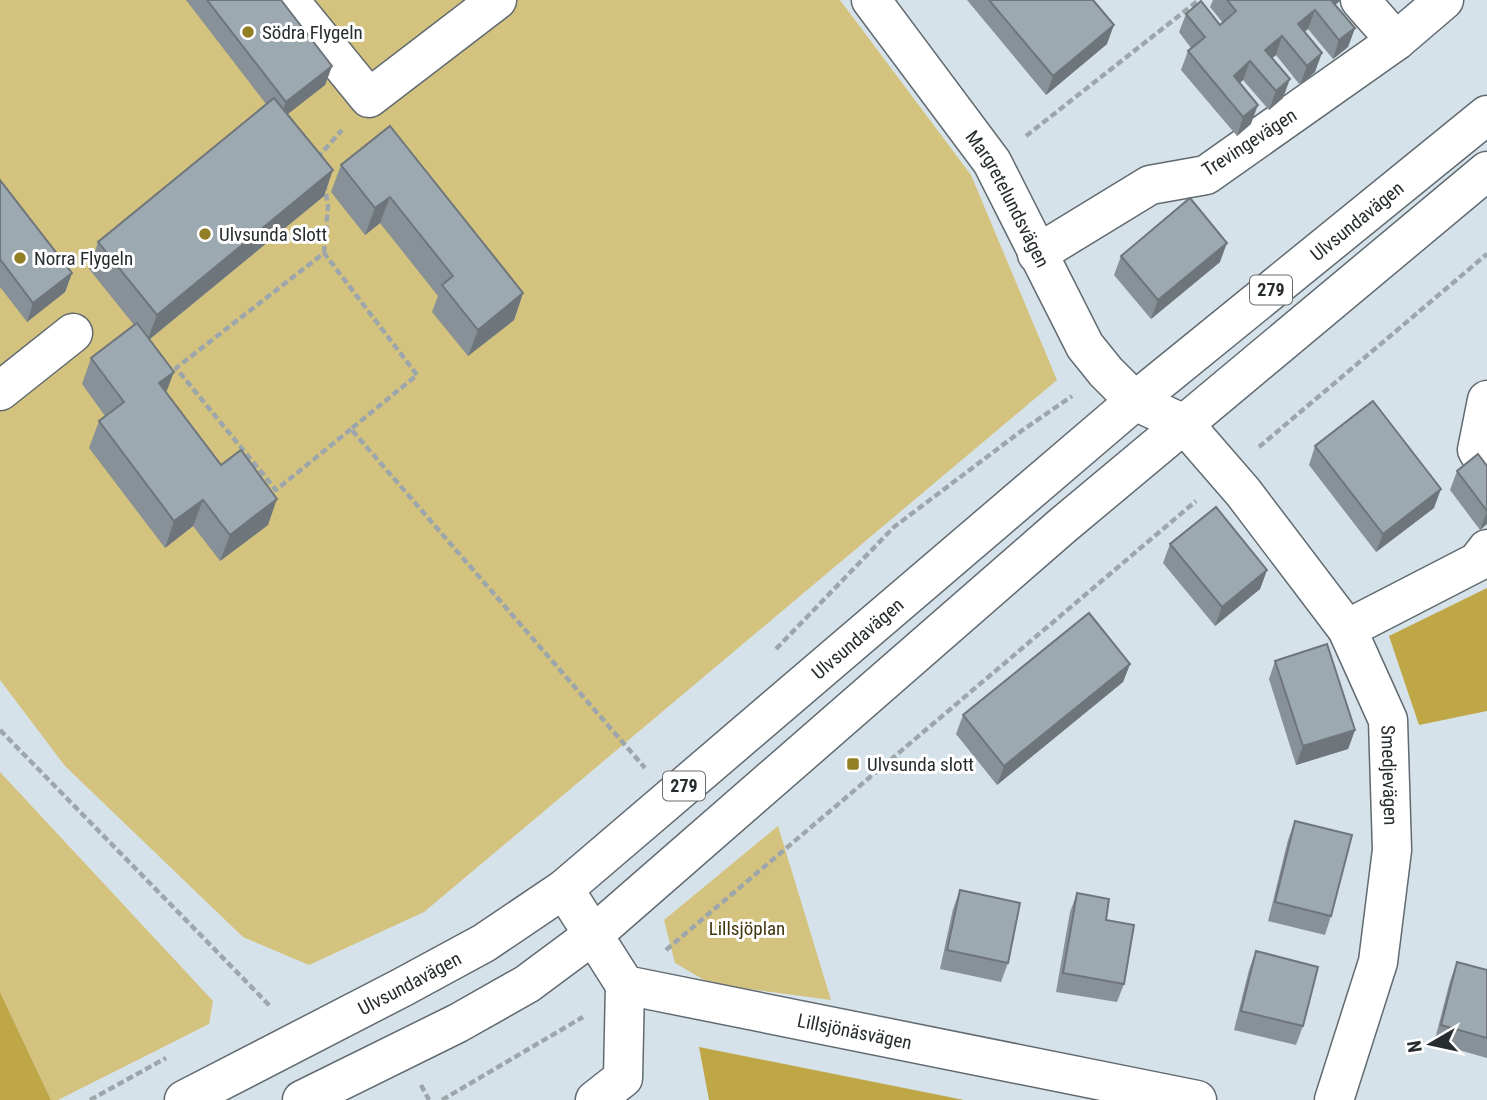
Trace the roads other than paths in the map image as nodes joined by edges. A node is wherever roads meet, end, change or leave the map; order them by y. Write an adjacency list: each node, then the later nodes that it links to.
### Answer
1 (289, 0): 2 (main road)
2 (497, 0)
3 (871, 0): 9 (main road, Margretelundsvägen)
4 (1360, 0): 6 (main road)
5 (1444, 0): 6 (main road, Trevingevägen)
6 (1396, 41): 9 (main road, Trevingevägen)
7 (1487, 115): 13 (main road, Ulvsundavägen / 279)
8 (1487, 171): 14 (main road, 279)
9 (1037, 254): 13 (main road, Margretelundsvägen)
10 (73, 332): 11 (main road)
11 (0, 391)
12 (1487, 400): 15 (main road)
13 (1135, 401): 14 (main road, Margretelundsvägen); 18 (main road, Ulvsundavägen / 279)
14 (1184, 424): 17 (main road, Smedjevägen); 19 (main road, 279)
15 (1487, 466)
16 (1487, 549): 17 (main road)
17 (1347, 629): 25 (main road, Smedjevägen)
18 (564, 889): 19 (main road); 21 (main road, Ulvsundavägen / 279)
19 (593, 935): 20 (main road); 22 (main road, 279)
20 (625, 985): 23 (main road); 24 (main road, Lillsjönäsvägen)
21 (184, 1100)
22 (302, 1100)
23 (595, 1100)
24 (1197, 1100)
25 (1334, 1100)

